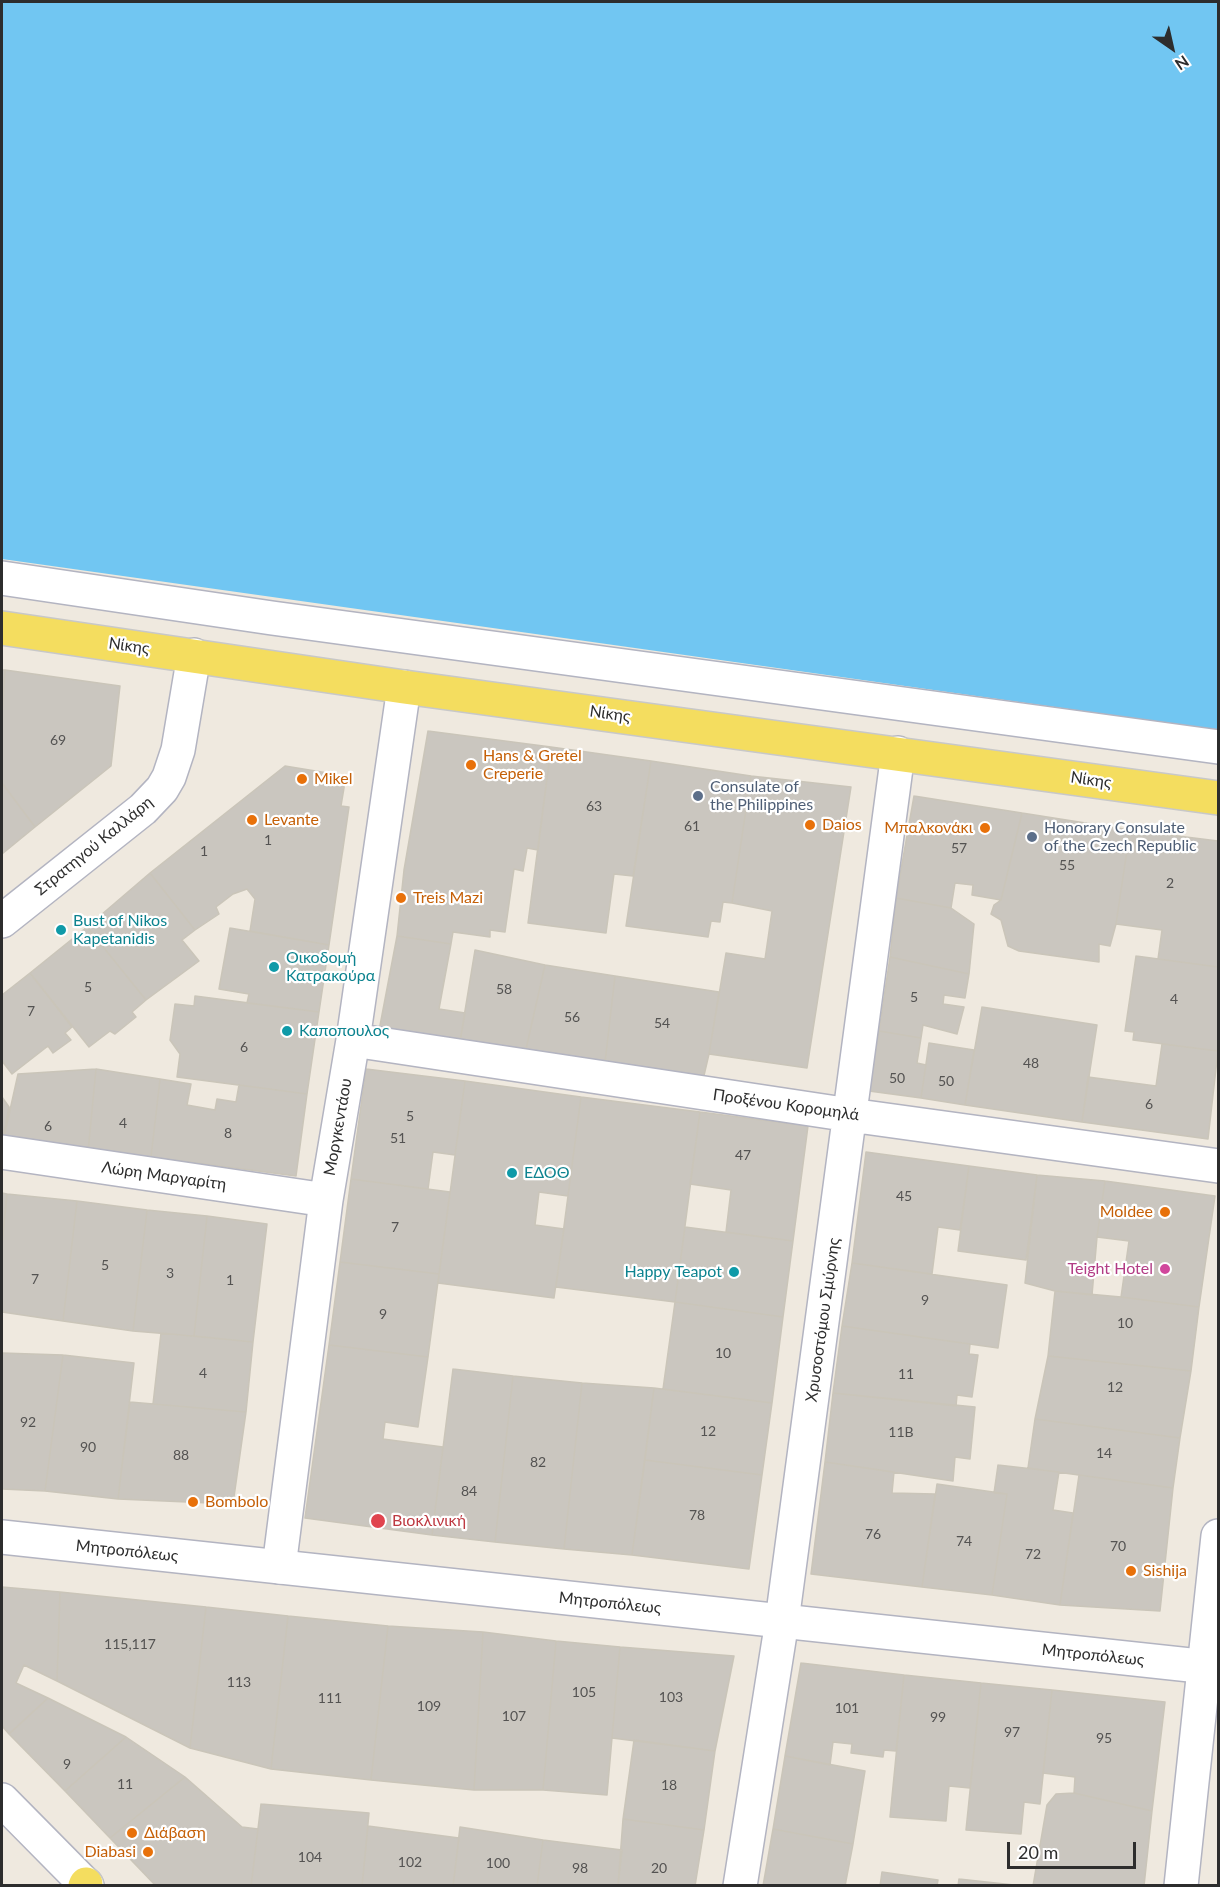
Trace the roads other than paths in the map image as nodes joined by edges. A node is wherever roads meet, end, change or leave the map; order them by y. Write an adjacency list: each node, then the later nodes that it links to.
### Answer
1 (2, 578): 5 (street)
2 (2, 628): 3 (main road, Νίκης)
3 (194, 655): 4 (main road, Νίκης); 8 (street, Στρατηγού Καλλάρη)
4 (404, 687): 6 (main road, Νίκης); 9 (street, Μοργκεντάου)
5 (1218, 747)
6 (898, 753): 7 (main road, Νίκης); 10 (street, Χρυσοστόμου Σμύρνης)
7 (1218, 798)
8 (2, 921)
9 (353, 1040): 10 (street, Προξένου Κορομηλά); 13 (street, Μοργκεντάου)
10 (850, 1114): 12 (street, Προξένου Κορομηλά); 17 (street, Χρυσοστόμου Σμύρνης)
11 (2, 1152): 13 (street, Λώρη Μαργαρίτη)
12 (1218, 1166)
13 (326, 1200): 16 (street, Μοργκεντάου)
14 (1218, 1536): 18 (street)
15 (2, 1537): 16 (street, Μητροπόλεως)
16 (279, 1568): 17 (street, Μητροπόλεως)
17 (782, 1622): 18 (street, Μητροπόλεως); 21 (street, Χρυσοστόμου Σμύρνης)
18 (1212, 1667): 22 (street)
19 (2, 1800): 20 (street)
20 (86, 1885)
21 (740, 1886)
22 (1181, 1886)

